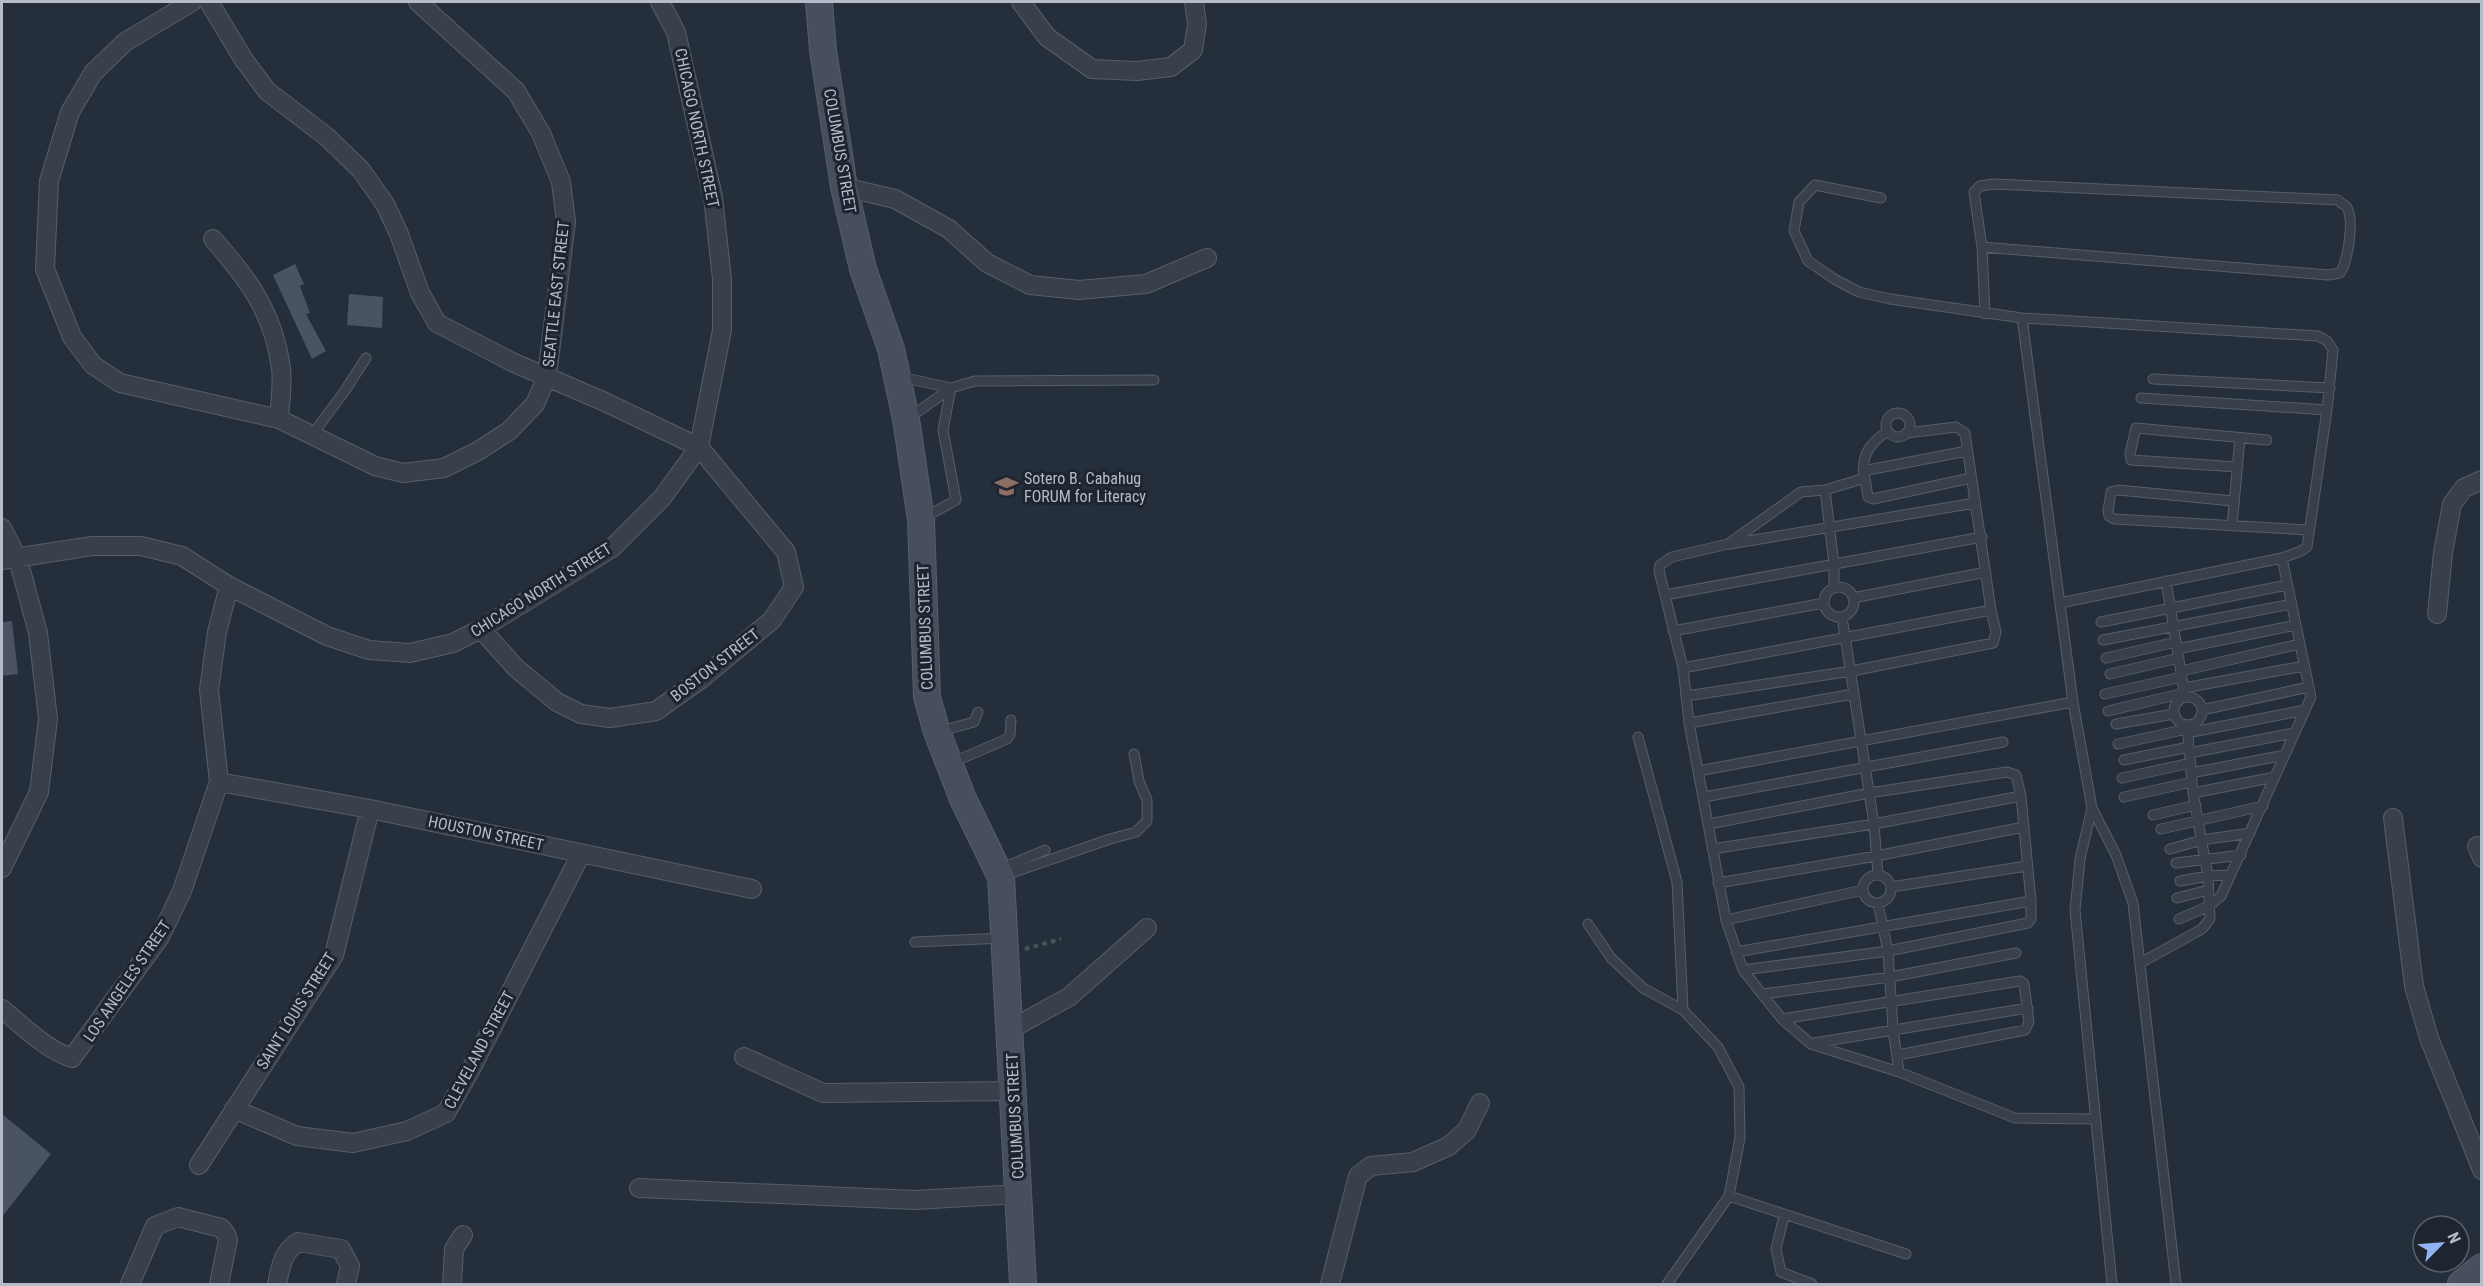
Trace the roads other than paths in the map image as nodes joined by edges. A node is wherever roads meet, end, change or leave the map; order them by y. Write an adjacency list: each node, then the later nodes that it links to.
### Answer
1 (192, 2): 24 (street, SEATTLE EAST STREET)
2 (209, 2): 16 (street)
3 (418, 2): 16 (street, SEATTLE EAST STREET)
4 (660, 2): 31 (street, CHICAGO NORTH STREET)
5 (819, 2): 8 (street, COLUMBUS STREET)
6 (1021, 2): 7 (street)
7 (1194, 2)
8 (844, 188): 12 (street); 17 (street, COLUMBUS STREET)
9 (1881, 198): 13 (lane)
10 (213, 239): 24 (street)
11 (1982, 247): 11 (lane); 13 (lane)
12 (1207, 258)
13 (1985, 314): 14 (lane)
14 (2022, 318): 21 (lane); 58 (lane)
15 (366, 358): 28 (lane)
16 (547, 376): 28 (street, SEATTLE EAST STREET); 31 (street)
17 (897, 376): 20 (lane); 25 (street, COLUMBUS STREET)
18 (2153, 379): 21 (lane)
19 (1154, 380): 20 (lane)
20 (951, 388): 25 (lane); 40 (lane)
21 (2330, 388): 23 (lane)
22 (2141, 398): 23 (lane)
23 (2327, 410): 44 (lane)
24 (279, 419): 28 (street, SEATTLE EAST STREET)
25 (906, 419): 40 (street, COLUMBUS STREET)
26 (1888, 431): 27 (lane); 27 (lane); 34 (lane)
27 (1907, 433): 32 (lane)
28 (312, 435)
29 (2240, 438): 30 (lane); 33 (lane); 33 (lane)
30 (2267, 440)
31 (699, 447): 67 (street, CHICAGO NORTH STREET); 67 (street, BOSTON STREET)
32 (1967, 451): 34 (lane); 35 (lane)
33 (2238, 467): 38 (lane)
34 (1864, 474): 35 (lane); 37 (lane)
35 (1971, 478): 39 (lane)
36 (2481, 480): 62 (street)
37 (1825, 490): 43 (lane); 46 (lane)
38 (2233, 501): 41 (lane); 41 (lane)
39 (1975, 503): 43 (lane); 45 (lane)
40 (921, 520): 94 (street, COLUMBUS STREET)
41 (2232, 526): 44 (lane)
42 (2, 528): 48 (street)
43 (1830, 529): 46 (lane); 49 (lane)
44 (2308, 530): 47 (lane)
45 (1982, 537): 49 (lane); 50 (lane)
46 (1728, 544): 55 (lane)
47 (2282, 558): 51 (lane); 52 (lane)
48 (10, 560): 53 (street, CHICAGO NORTH STREET); 138 (street)
49 (1834, 564): 54 (lane); 55 (lane)
50 (1986, 572): 56 (lane); 61 (lane)
51 (2166, 581): 58 (lane); 60 (lane)
52 (2287, 585): 59 (lane); 60 (lane)
53 (229, 586): 67 (street, CHICAGO NORTH STREET); 110 (street, LOS ANGELES STREET)
54 (1834, 587): 56 (lane); 57 (lane)
55 (1665, 595): 68 (lane)
56 (1853, 598): 63 (lane)
57 (1824, 603): 63 (lane); 68 (lane)
58 (2060, 603): 84 (lane)
59 (2292, 604): 65 (lane); 66 (lane)
60 (2170, 607): 64 (lane); 66 (lane)
61 (1991, 610): 69 (lane); 76 (lane)
62 (2437, 614)
63 (1842, 617): 69 (lane)
64 (2101, 622)
65 (2296, 625): 71 (lane); 72 (lane)
66 (2174, 628): 70 (lane); 72 (lane)
67 (481, 629)
68 (1673, 631): 75 (lane)
69 (1846, 639): 75 (lane); 76 (lane)
70 (2103, 640)
71 (2300, 644): 74 (lane); 78 (lane)
72 (2177, 649): 73 (lane); 77 (lane); 78 (lane)
73 (2106, 658)
74 (2304, 666): 79 (lane); 80 (lane)
75 (1683, 668): 83 (lane)
76 (1852, 671): 81 (lane); 83 (lane)
77 (2110, 674)
78 (2181, 674): 80 (lane); 82 (lane)
79 (2309, 687): 85 (lane); 86 (lane)
80 (2184, 693): 85 (lane); 87 (lane); 89 (lane)
81 (1853, 694): 91 (lane); 97 (lane)
82 (2105, 694)
83 (1686, 696): 91 (lane)
84 (2073, 702): 97 (lane); 119 (lane)
85 (2202, 710): 93 (lane)
86 (2305, 710): 93 (lane); 95 (lane)
87 (2108, 711)
88 (978, 712): 94 (lane)
89 (2174, 714): 92 (lane); 93 (lane)
90 (1011, 720): 104 (lane)
91 (1689, 723): 106 (lane)
92 (2116, 724)
93 (2187, 729): 99 (lane); 100 (lane)
94 (937, 732): 104 (street, COLUMBUS STREET)
95 (2294, 733): 100 (lane); 102 (lane)
96 (1638, 737): 170 (lane)
97 (1860, 741): 105 (lane); 106 (lane)
98 (2004, 742): 105 (lane)
99 (2118, 744)
100 (2189, 750): 103 (lane); 107 (lane)
101 (1134, 754): 139 (lane)
102 (2285, 755): 107 (lane); 108 (lane)
103 (2124, 760)
104 (949, 764): 139 (street, COLUMBUS STREET)
105 (1866, 768): 112 (lane); 113 (lane)
106 (1698, 771): 113 (lane)
107 (2191, 773): 109 (lane); 111 (lane); 115 (lane)
108 (2275, 777): 111 (lane); 117 (lane)
109 (2122, 778)
110 (219, 782): 118 (street, HOUSTON STREET); 169 (street, LOS ANGELES STREET)
111 (2193, 793): 116 (lane)
112 (1869, 794): 114 (lane); 123 (lane); 124 (lane)
113 (1704, 796): 123 (lane)
114 (2021, 796): 124 (lane); 125 (lane)
115 (2124, 796)
116 (2196, 805): 120 (lane); 122 (lane)
117 (2263, 806): 122 (lane); 127 (lane)
118 (370, 808): 132 (street, HOUSTON STREET); 180 (street, SAINT LOUIS STREET)
119 (2092, 808): 163 (lane); 181 (lane)
120 (2153, 815)
121 (2393, 818): 183 (street)
122 (2198, 820): 126 (lane); 128 (lane)
123 (1709, 824): 129 (lane)
124 (1874, 824): 129 (lane); 134 (lane)
125 (2024, 827): 134 (lane); 137 (lane)
126 (2161, 830)
127 (2250, 833): 128 (lane); 133 (lane)
128 (2202, 840): 130 (lane); 135 (lane)
129 (1712, 849): 144 (lane)
130 (2170, 849)
131 (1045, 850): 139 (lane)
132 (581, 854): 146 (street, HOUSTON STREET); 180 (street, CLEVELAND STREET)
133 (2241, 855): 135 (lane); 141 (lane)
134 (1876, 856): 140 (lane); 144 (lane)
135 (2205, 859): 136 (lane); 142 (lane)
136 (2176, 863)
137 (2027, 866): 145 (lane); 150 (lane)
138 (2, 868)
139 (1000, 873): 159 (street, COLUMBUS STREET)
140 (1878, 875): 145 (lane); 147 (lane)
141 (2230, 875): 142 (lane); 152 (lane)
142 (2208, 876): 143 (lane); 148 (lane)
143 (2180, 881)
144 (1718, 883): 154 (lane)
145 (1891, 887): 151 (lane)
146 (752, 889)
147 (1863, 890): 151 (lane); 154 (lane)
148 (2208, 890): 149 (lane); 152 (lane)
149 (2177, 898)
150 (2031, 901): 156 (lane); 160 (lane)
151 (1878, 903): 156 (lane)
152 (2209, 906): 153 (lane); 163 (lane)
153 (2179, 919)
154 (1726, 920): 161 (lane)
155 (1588, 924): 170 (lane)
156 (1884, 926): 160 (lane); 161 (lane)
157 (1147, 928): 172 (street)
158 (915, 942): 159 (lane)
159 (1007, 946): 172 (street, COLUMBUS STREET)
160 (1888, 951): 164 (lane); 165 (lane)
161 (1736, 952): 164 (lane)
162 (2016, 953): 165 (lane)
163 (2142, 962): 201 (lane)
164 (1743, 970): 166 (lane)
165 (1890, 977): 166 (lane); 167 (lane)
166 (1763, 994): 171 (lane)
167 (1891, 1003): 168 (lane); 171 (lane); 173 (lane)
168 (2028, 1008): 173 (lane); 175 (lane)
169 (2, 1009)
170 (1683, 1010): 186 (lane)
171 (1782, 1019): 174 (lane)
172 (1011, 1029): 178 (street, COLUMBUS STREET)
173 (1893, 1029): 174 (lane); 175 (lane)
174 (1811, 1044): 177 (lane)
175 (1898, 1055): 177 (lane)
176 (744, 1058): 178 (street)
177 (1899, 1072): 181 (lane)
178 (1013, 1091): 185 (street, COLUMBUS STREET)
179 (1480, 1102): 197 (street)
180 (234, 1109): 182 (street, SAINT LOUIS STREET)
181 (2096, 1119): 200 (lane)
182 (199, 1165)
183 (2481, 1170)
184 (639, 1188): 185 (street)
185 (1019, 1194): 196 (street, COLUMBUS STREET)
186 (1729, 1196): 187 (lane); 198 (lane)
187 (1784, 1216): 189 (lane); 199 (lane)
188 (463, 1235): 195 (street)
189 (1905, 1254)
190 (2481, 1266): 202 (street)
191 (130, 1284): 192 (street)
192 (219, 1284)
193 (277, 1284): 194 (street)
194 (346, 1284)
195 (452, 1284)
196 (1023, 1284)
197 (1329, 1284)
198 (1668, 1284)
199 (1812, 1284)
200 (2112, 1284)
201 (2176, 1284)
202 (2461, 1284)

